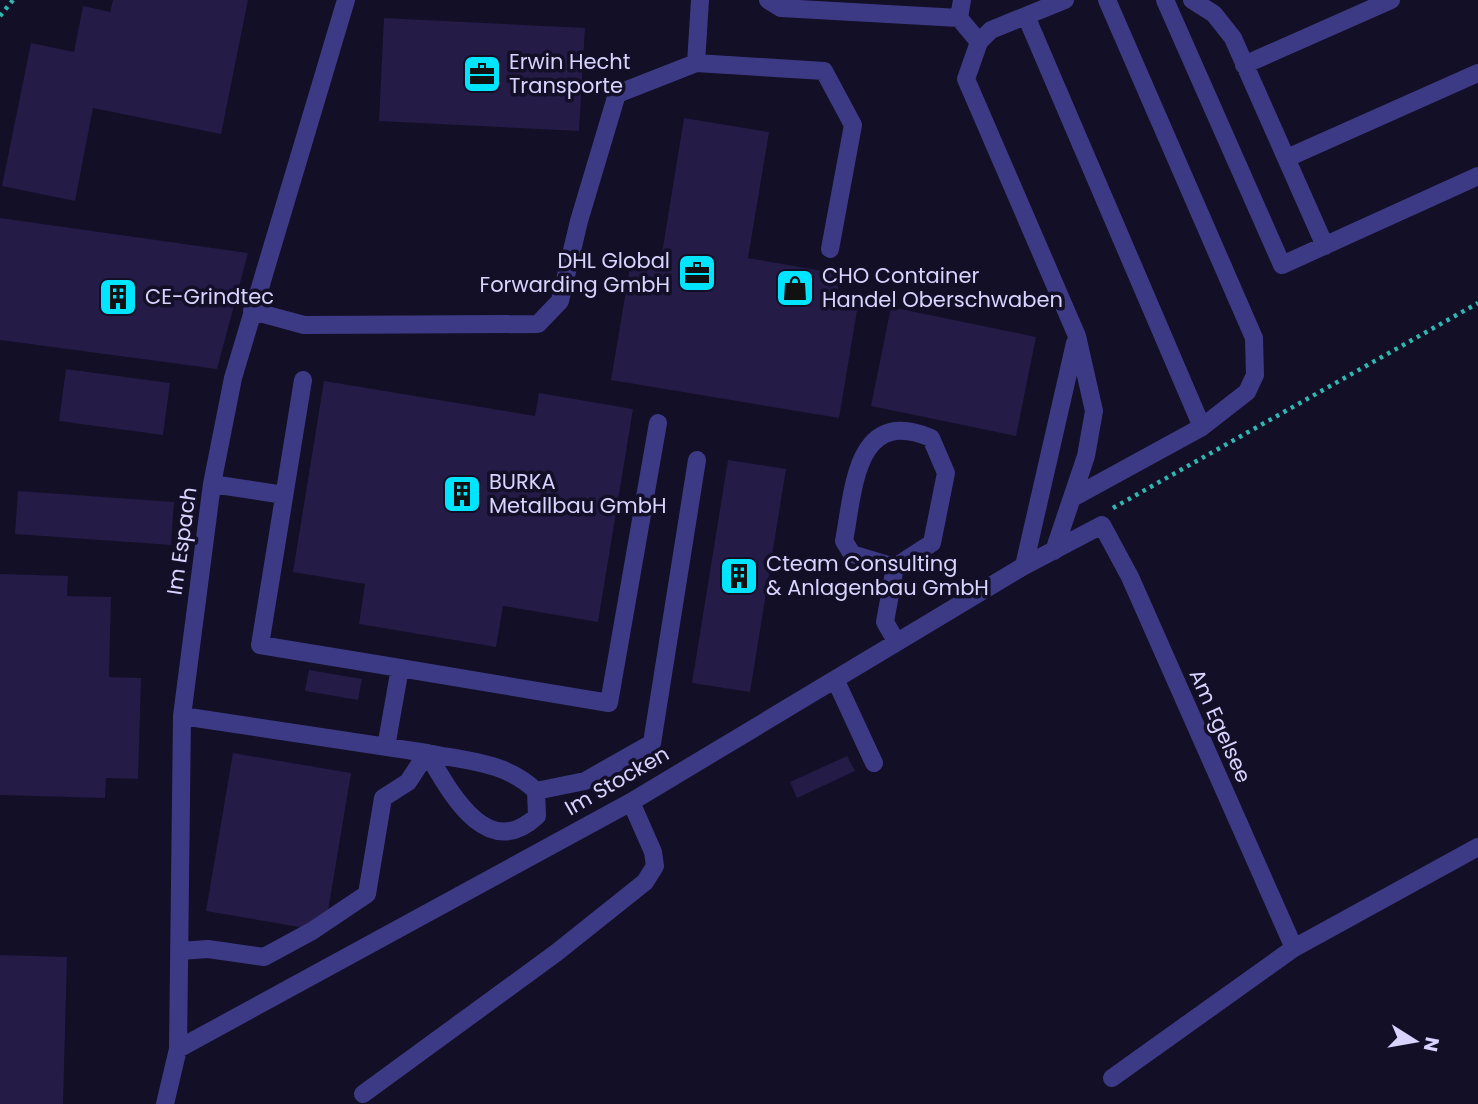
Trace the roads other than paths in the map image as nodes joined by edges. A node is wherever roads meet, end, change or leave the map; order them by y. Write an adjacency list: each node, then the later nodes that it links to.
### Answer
1 (346, 0): 20 (street, Im Espach)
2 (700, 0): 13 (street)
3 (768, 0): 11 (street)
4 (962, 0): 11 (street)
5 (1107, 0): 24 (street)
6 (1165, 0): 18 (street)
7 (1192, 0): 14 (street)
8 (1391, 0): 14 (street)
9 (1062, 1): 10 (street)
10 (1027, 16): 12 (street); 24 (street)
11 (959, 18): 12 (street)
12 (979, 42): 21 (street)
13 (696, 63): 19 (street); 20 (street)
14 (1244, 65): 16 (street)
15 (1478, 73): 16 (street)
16 (1287, 158): 18 (street)
17 (1478, 176): 18 (street)
18 (1325, 246)
19 (830, 249)
20 (252, 311): 26 (street, Im Espach)
21 (1077, 336): 28 (street); 31 (street)
22 (303, 380): 27 (street)
23 (658, 423): 34 (street)
24 (1202, 427): 28 (street)
25 (697, 460): 40 (street)
26 (212, 484): 27 (street); 36 (street, Im Espach)
27 (284, 495): 34 (street)
28 (1074, 496): 30 (street)
29 (1106, 518): 30 (street, Im Stocken); 43 (street, Am Egelsee)
30 (1054, 551): 31 (street, Im Stocken)
31 (1024, 566): 33 (street, Im Stocken)
32 (895, 567): 32 (street); 33 (street)
33 (897, 641): 35 (street, Im Stocken)
34 (400, 668): 37 (street)
35 (836, 681): 39 (street); 41 (street, Im Stocken)
36 (182, 716): 37 (street, Im Stocken); 44 (street, Im Espach)
37 (386, 747): 38 (street, Im Stocken)
38 (427, 754): 40 (street, Im Stocken); 40 (street, Im Stocken); 44 (street)
39 (874, 763)
40 (536, 791)
41 (631, 802): 45 (street, Im Stocken); 47 (street)
42 (1478, 848): 43 (street)
43 (1294, 948): 46 (street)
44 (180, 951): 45 (street, Im Espach)
45 (178, 1049): 48 (street, Im Espach)
46 (1112, 1078)
47 (363, 1094)
48 (165, 1104)

